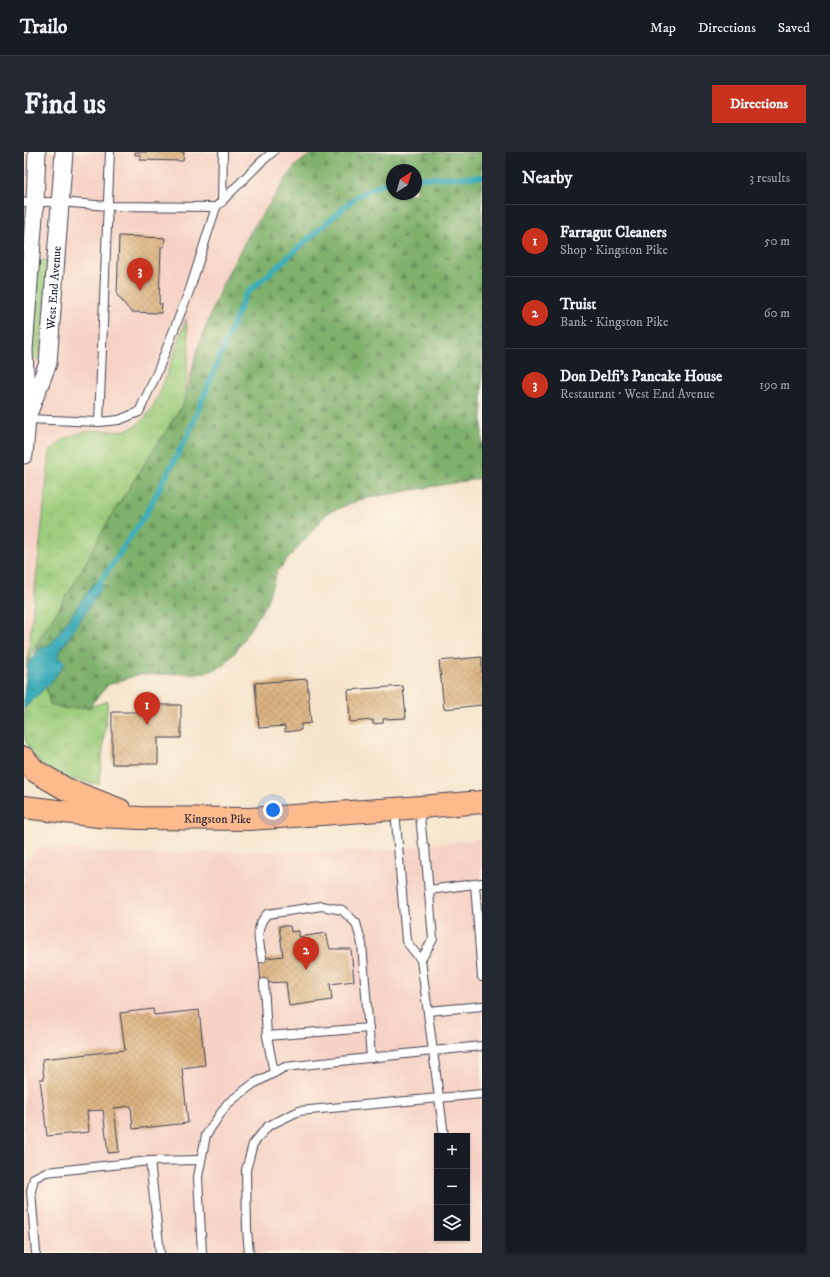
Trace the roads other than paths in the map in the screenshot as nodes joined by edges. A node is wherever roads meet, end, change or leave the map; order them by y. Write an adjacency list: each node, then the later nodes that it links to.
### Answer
1 (37, 152): 6 (street, West End Avenue)
2 (64, 152): 7 (street, West End Avenue)
3 (110, 152): 9 (lane)
4 (223, 152): 8 (lane)
5 (273, 152): 8 (lane)
6 (30, 202): 7 (lane); 10 (street, West End Avenue)
7 (60, 202): 9 (lane); 10 (street, West End Avenue)
8 (219, 205): 9 (lane); 11 (lane)
9 (108, 206): 11 (lane)
10 (25, 419): 11 (lane); 12 (street, West End Avenue)
11 (99, 422)
12 (24, 456)
13 (24, 758): 18 (main road)
14 (482, 802): 16 (main road, Kingston Pike)
15 (24, 807): 18 (main road, Kingston Pike)
16 (419, 807): 17 (main road, Kingston Pike); 20 (lane)
17 (395, 809): 18 (main road, Kingston Pike); 22 (lane)
18 (140, 818)
19 (479, 884): 20 (lane); 23 (lane)
20 (429, 890): 22 (lane)
21 (262, 958): 27 (lane)
22 (421, 960): 26 (lane)
23 (482, 977)
24 (264, 983): 28 (lane)
25 (482, 1006): 26 (lane)
26 (428, 1011): 30 (lane)
27 (369, 1028): 28 (lane); 31 (lane)
28 (267, 1036): 32 (lane)
29 (482, 1046): 30 (lane)
30 (433, 1051): 31 (lane); 34 (lane)
31 (371, 1058): 32 (lane)
32 (274, 1073): 37 (lane)
33 (482, 1094): 34 (lane)
34 (439, 1098): 35 (lane); 41 (lane)
35 (444, 1133)
36 (150, 1160): 37 (lane); 38 (lane); 39 (lane)
37 (201, 1160): 40 (lane)
38 (36, 1253)
39 (160, 1253)
40 (202, 1253)
41 (249, 1253)

